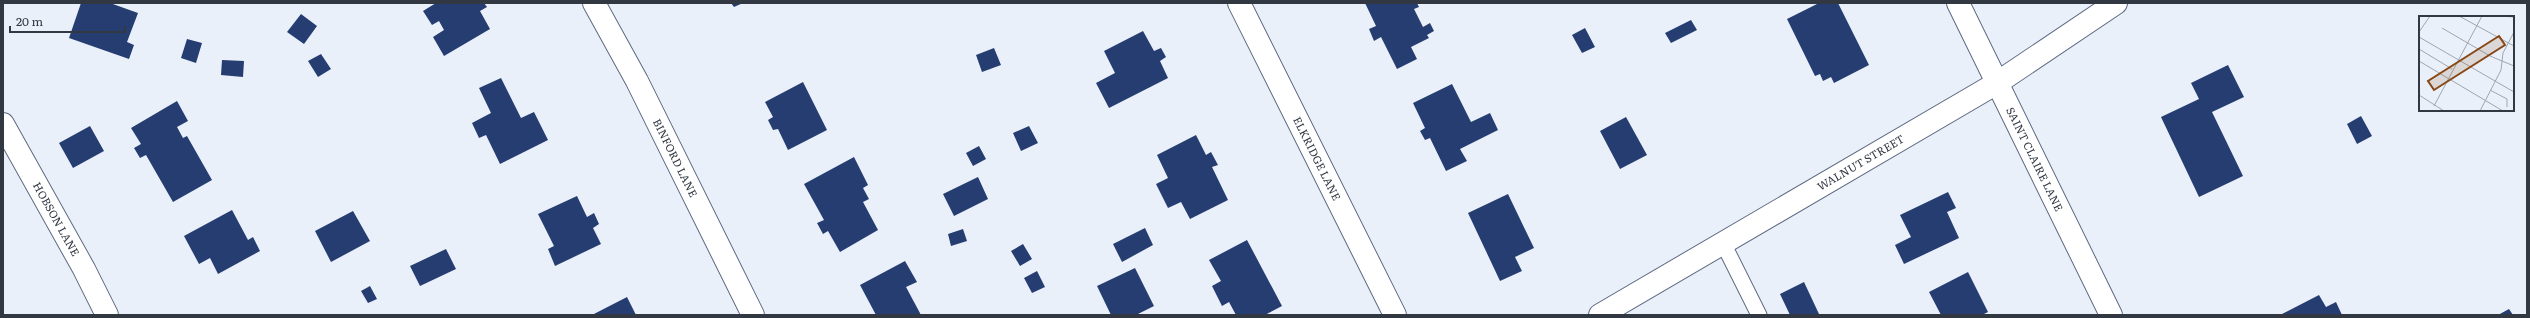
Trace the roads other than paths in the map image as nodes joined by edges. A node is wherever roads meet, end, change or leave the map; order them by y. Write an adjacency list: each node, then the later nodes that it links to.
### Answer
1 (594, 3): 9 (street, BINFORD LANE)
2 (1238, 3): 10 (street, ELKRIDGE LANE)
3 (1958, 3): 5 (street, SAINT CLAIRE LANE)
4 (2116, 3): 5 (street, WALNUT STREET)
5 (1997, 83): 7 (street, WALNUT STREET); 13 (street, SAINT CLAIRE LANE)
6 (3, 124): 8 (street, HOBSON LANE)
7 (1723, 243): 11 (street, WALNUT STREET); 12 (lane)
8 (107, 315)
9 (753, 315)
10 (1395, 315)
11 (1600, 315)
12 (1759, 315)
13 (2111, 315)

